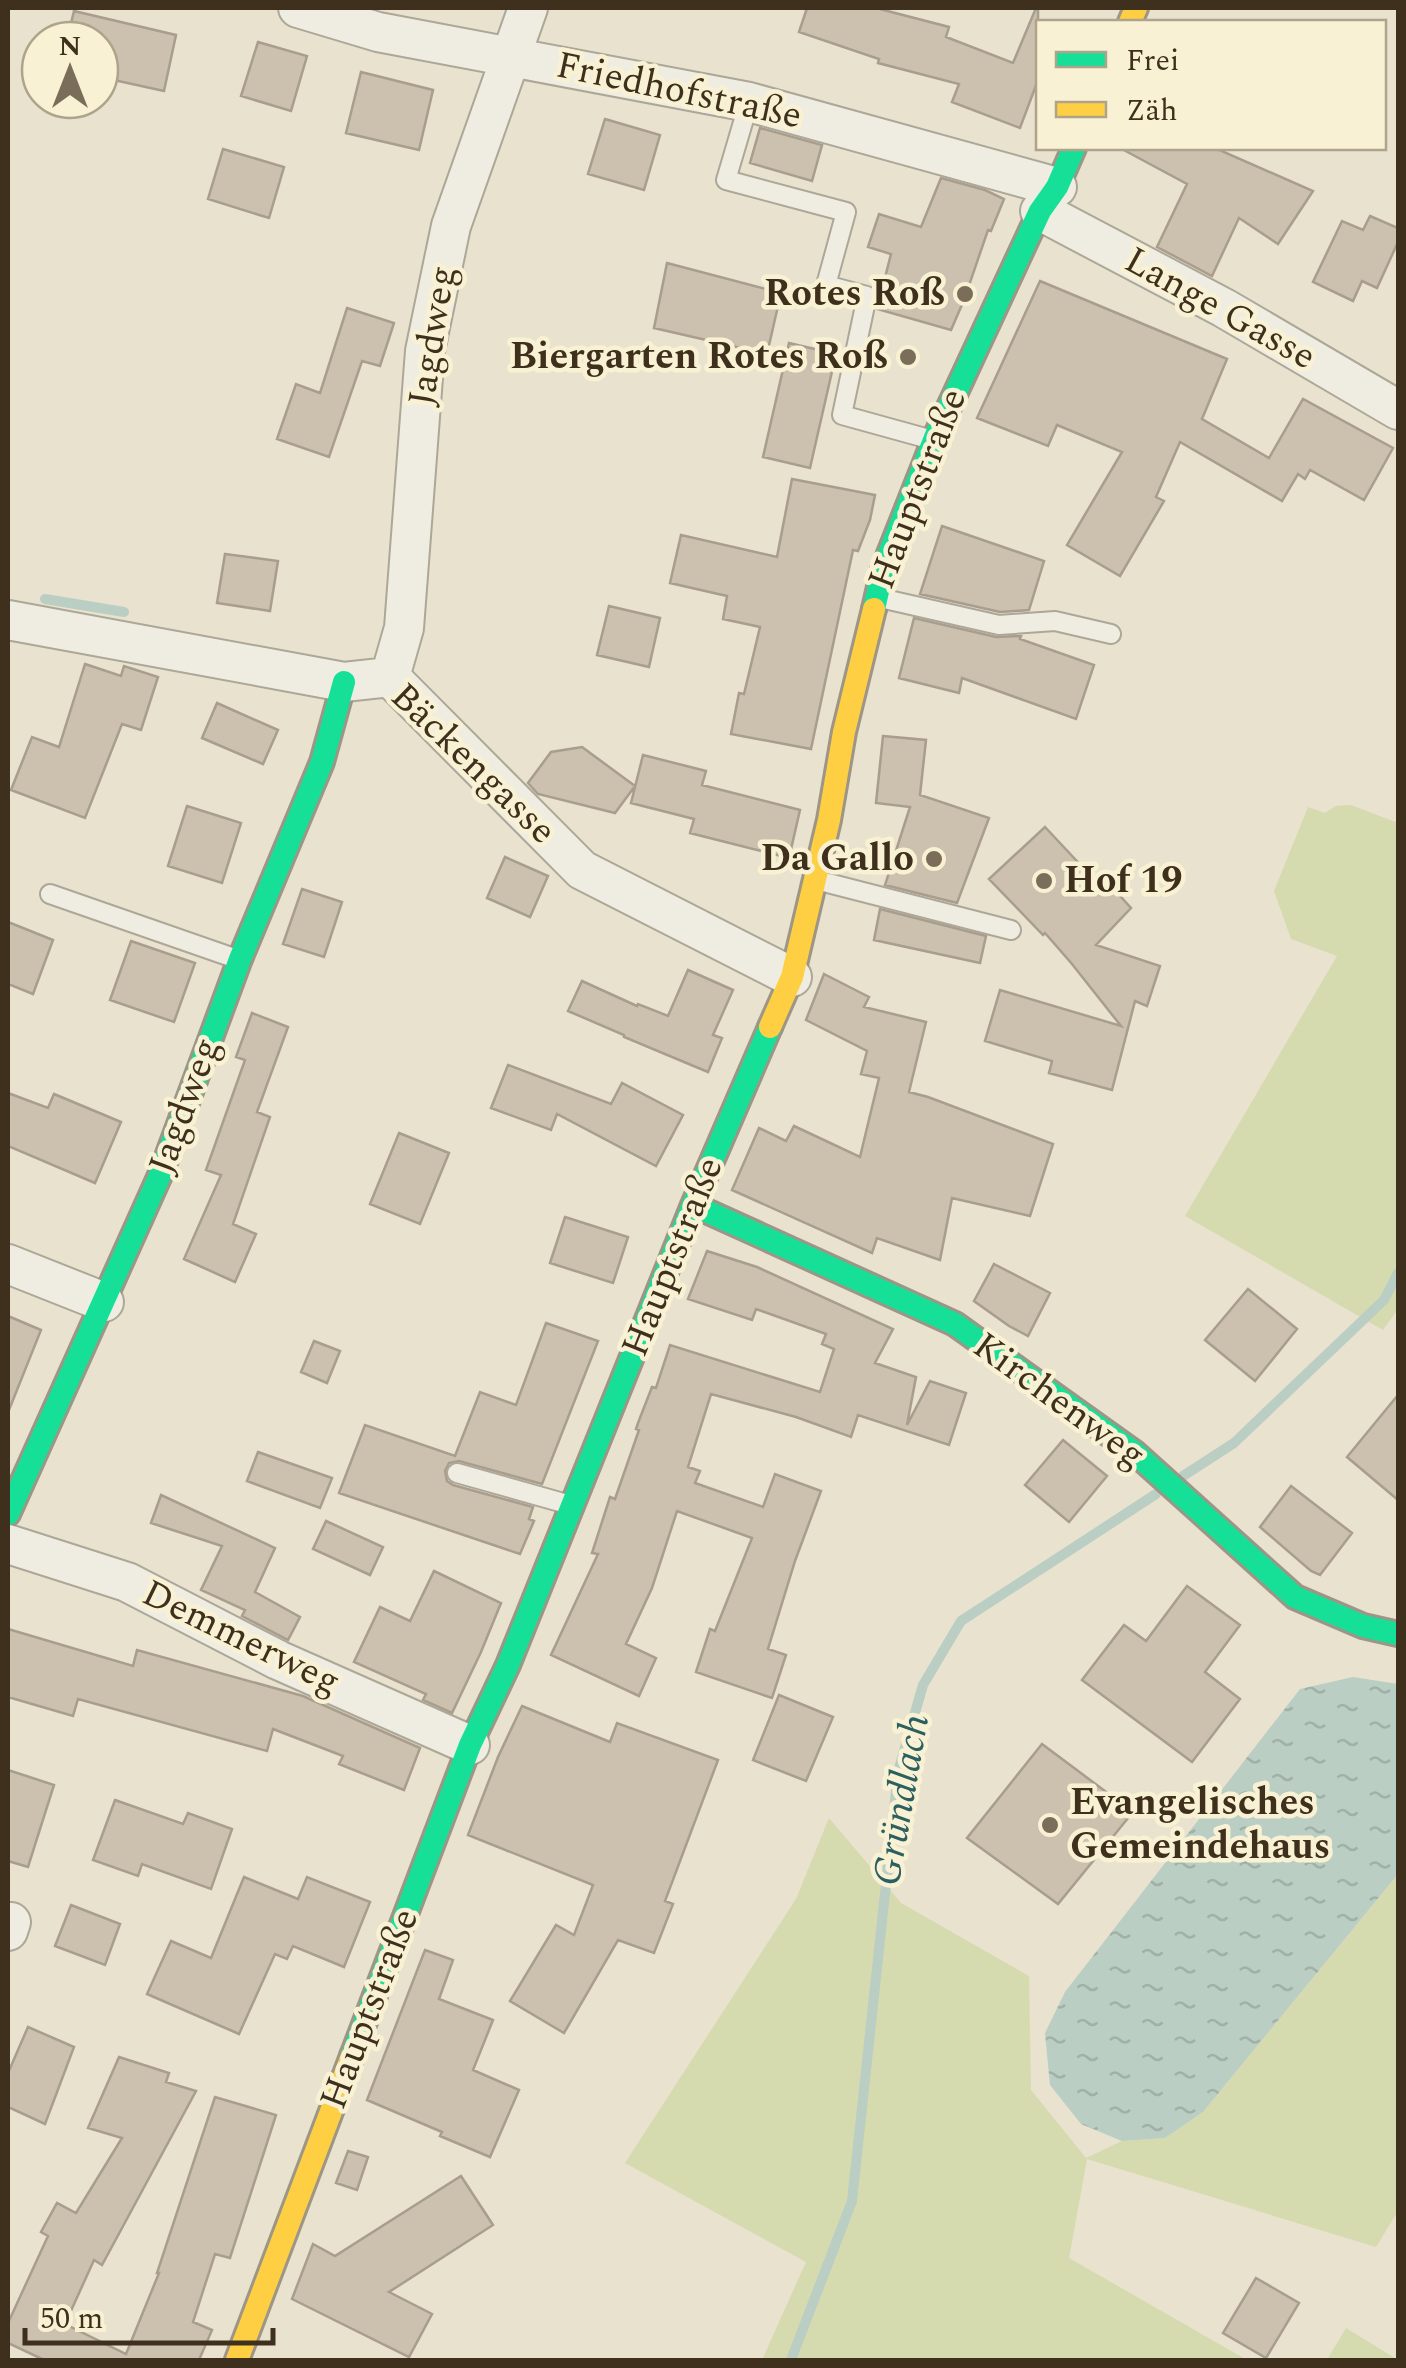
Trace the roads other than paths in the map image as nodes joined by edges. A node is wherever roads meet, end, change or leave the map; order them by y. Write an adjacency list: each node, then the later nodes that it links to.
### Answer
1 (298, 8): 3 (street, Friedhofstraße)
2 (528, 8): 3 (street, Jagdweg)
3 (510, 56): 4 (street, Friedhofstraße); 12 (street, Jagdweg)
4 (750, 102): 6 (street, Friedhofstraße); 8 (lane)
5 (1073, 150): 6 (street, Hauptstraße)
6 (1048, 199): 7 (street, Lange Gasse); 8 (street, Hauptstraße)
7 (1398, 410)
8 (934, 441): 9 (street, Hauptstraße)
9 (875, 597): 11 (lane); 14 (street, Hauptstraße)
10 (8, 620): 13 (street, Bäckengasse)
11 (1112, 634)
12 (390, 676): 13 (street, Bäckengasse); 18 (street, Bäckengasse)
13 (344, 682): 17 (street, Jagdweg)
14 (815, 880): 16 (lane); 18 (street, Hauptstraße)
15 (50, 894): 17 (lane)
16 (1011, 930)
17 (240, 960): 21 (street, Jagdweg)
18 (792, 976): 19 (street, Hauptstraße)
19 (693, 1205): 23 (street, Hauptstraße); 26 (street, Kirchenweg)
20 (8, 1264): 21 (street)
21 (104, 1302): 24 (street, Jagdweg)
22 (457, 1473): 23 (lane)
23 (572, 1505): 27 (street, Hauptstraße)
24 (8, 1514)
25 (8, 1544): 27 (street, Demmerweg)
26 (1398, 1634)
27 (470, 1745): 28 (street, Hauptstraße)
28 (237, 2360)

